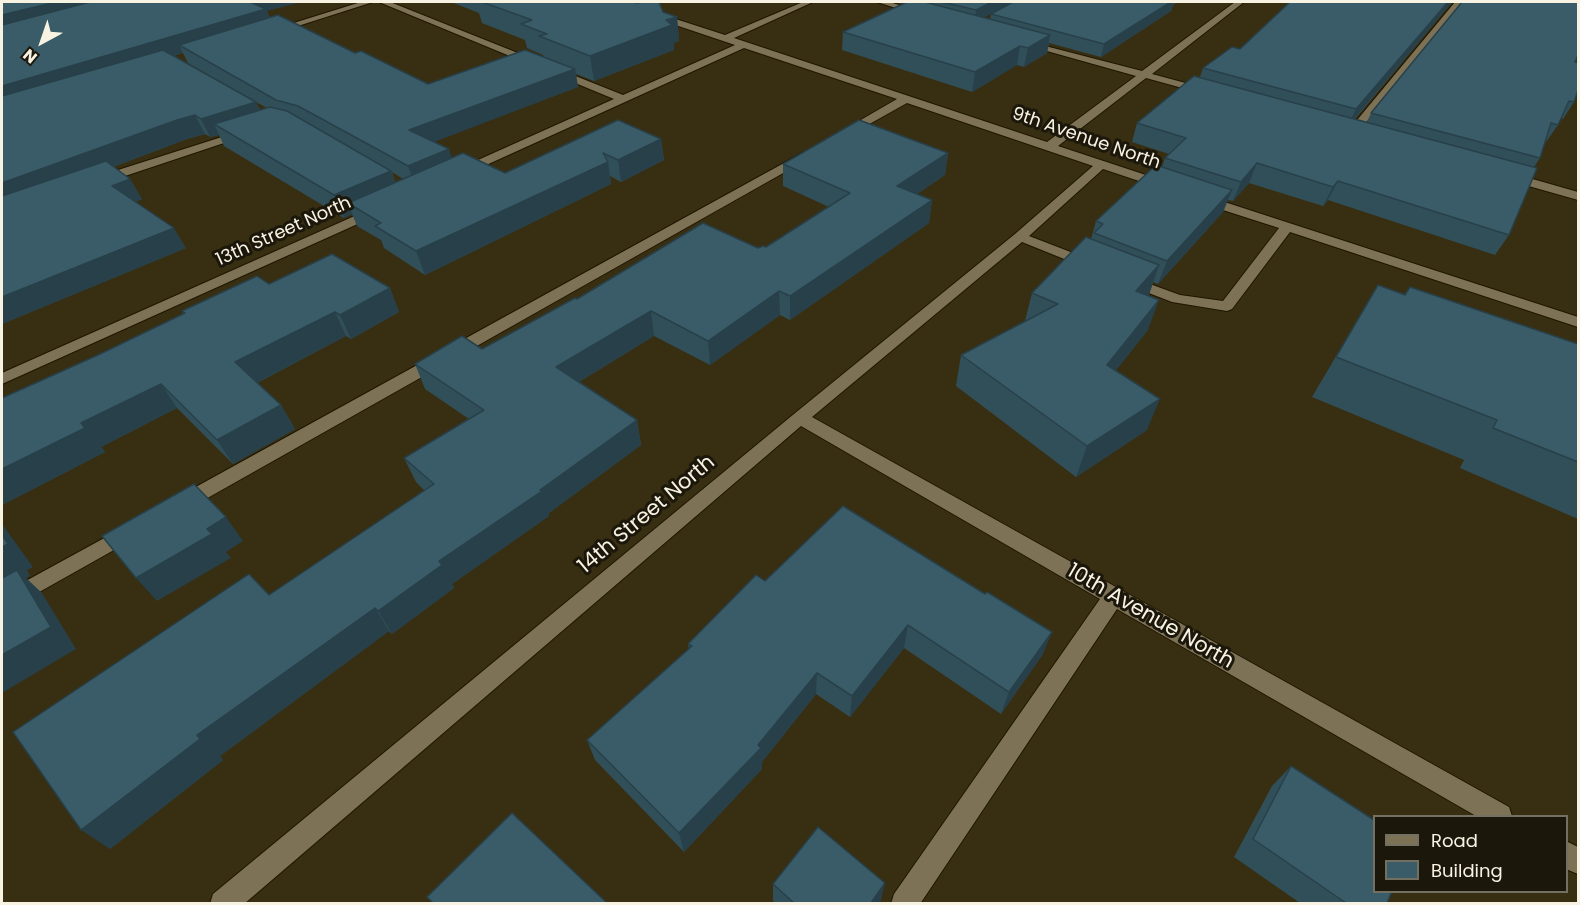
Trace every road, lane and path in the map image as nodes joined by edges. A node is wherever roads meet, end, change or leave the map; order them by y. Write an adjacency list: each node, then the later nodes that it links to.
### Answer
1 (369, 2): 9 (street)
2 (383, 2): 15 (street)
3 (616, 2): 11 (street, 9th Avenue North)
4 (809, 2): 11 (street)
5 (880, 2): 8 (street)
6 (1240, 2): 13 (street)
7 (1459, 2): 18 (street)
8 (933, 16)
9 (260, 35)
10 (1009, 37): 13 (street)
11 (726, 38): 12 (street, 9th Avenue North)
12 (745, 44): 15 (street); 16 (street, 9th Avenue North)
13 (1144, 75): 14 (street); 20 (street)
14 (1221, 96)
15 (624, 99): 24 (street)
16 (907, 99): 19 (street); 20 (street, 9th Avenue North)
17 (259, 128): 25 (street)
18 (1352, 133)
19 (835, 139)
20 (1050, 146): 22 (street, 9th Avenue North)
21 (814, 151): 33 (street)
22 (1102, 164): 28 (street, 9th Avenue North); 29 (street, 14th Street North)
23 (1499, 174): 26 (street)
24 (446, 179)
25 (83, 186)
26 (1578, 195)
27 (393, 203): 31 (street, 13th Street North)
28 (1287, 227): 29 (street); 30 (street, 9th Avenue North)
29 (1020, 237): 32 (street, 14th Street North)
30 (1578, 321)
31 (2, 379)
32 (800, 418): 35 (street, 10th Avenue North); 38 (street, 14th Street North)
33 (168, 511)
34 (147, 523): 36 (street)
35 (1114, 596): 37 (street, 10th Avenue North); 39 (street)
36 (2, 604)
37 (1498, 815)
38 (223, 903)
39 (904, 903)

